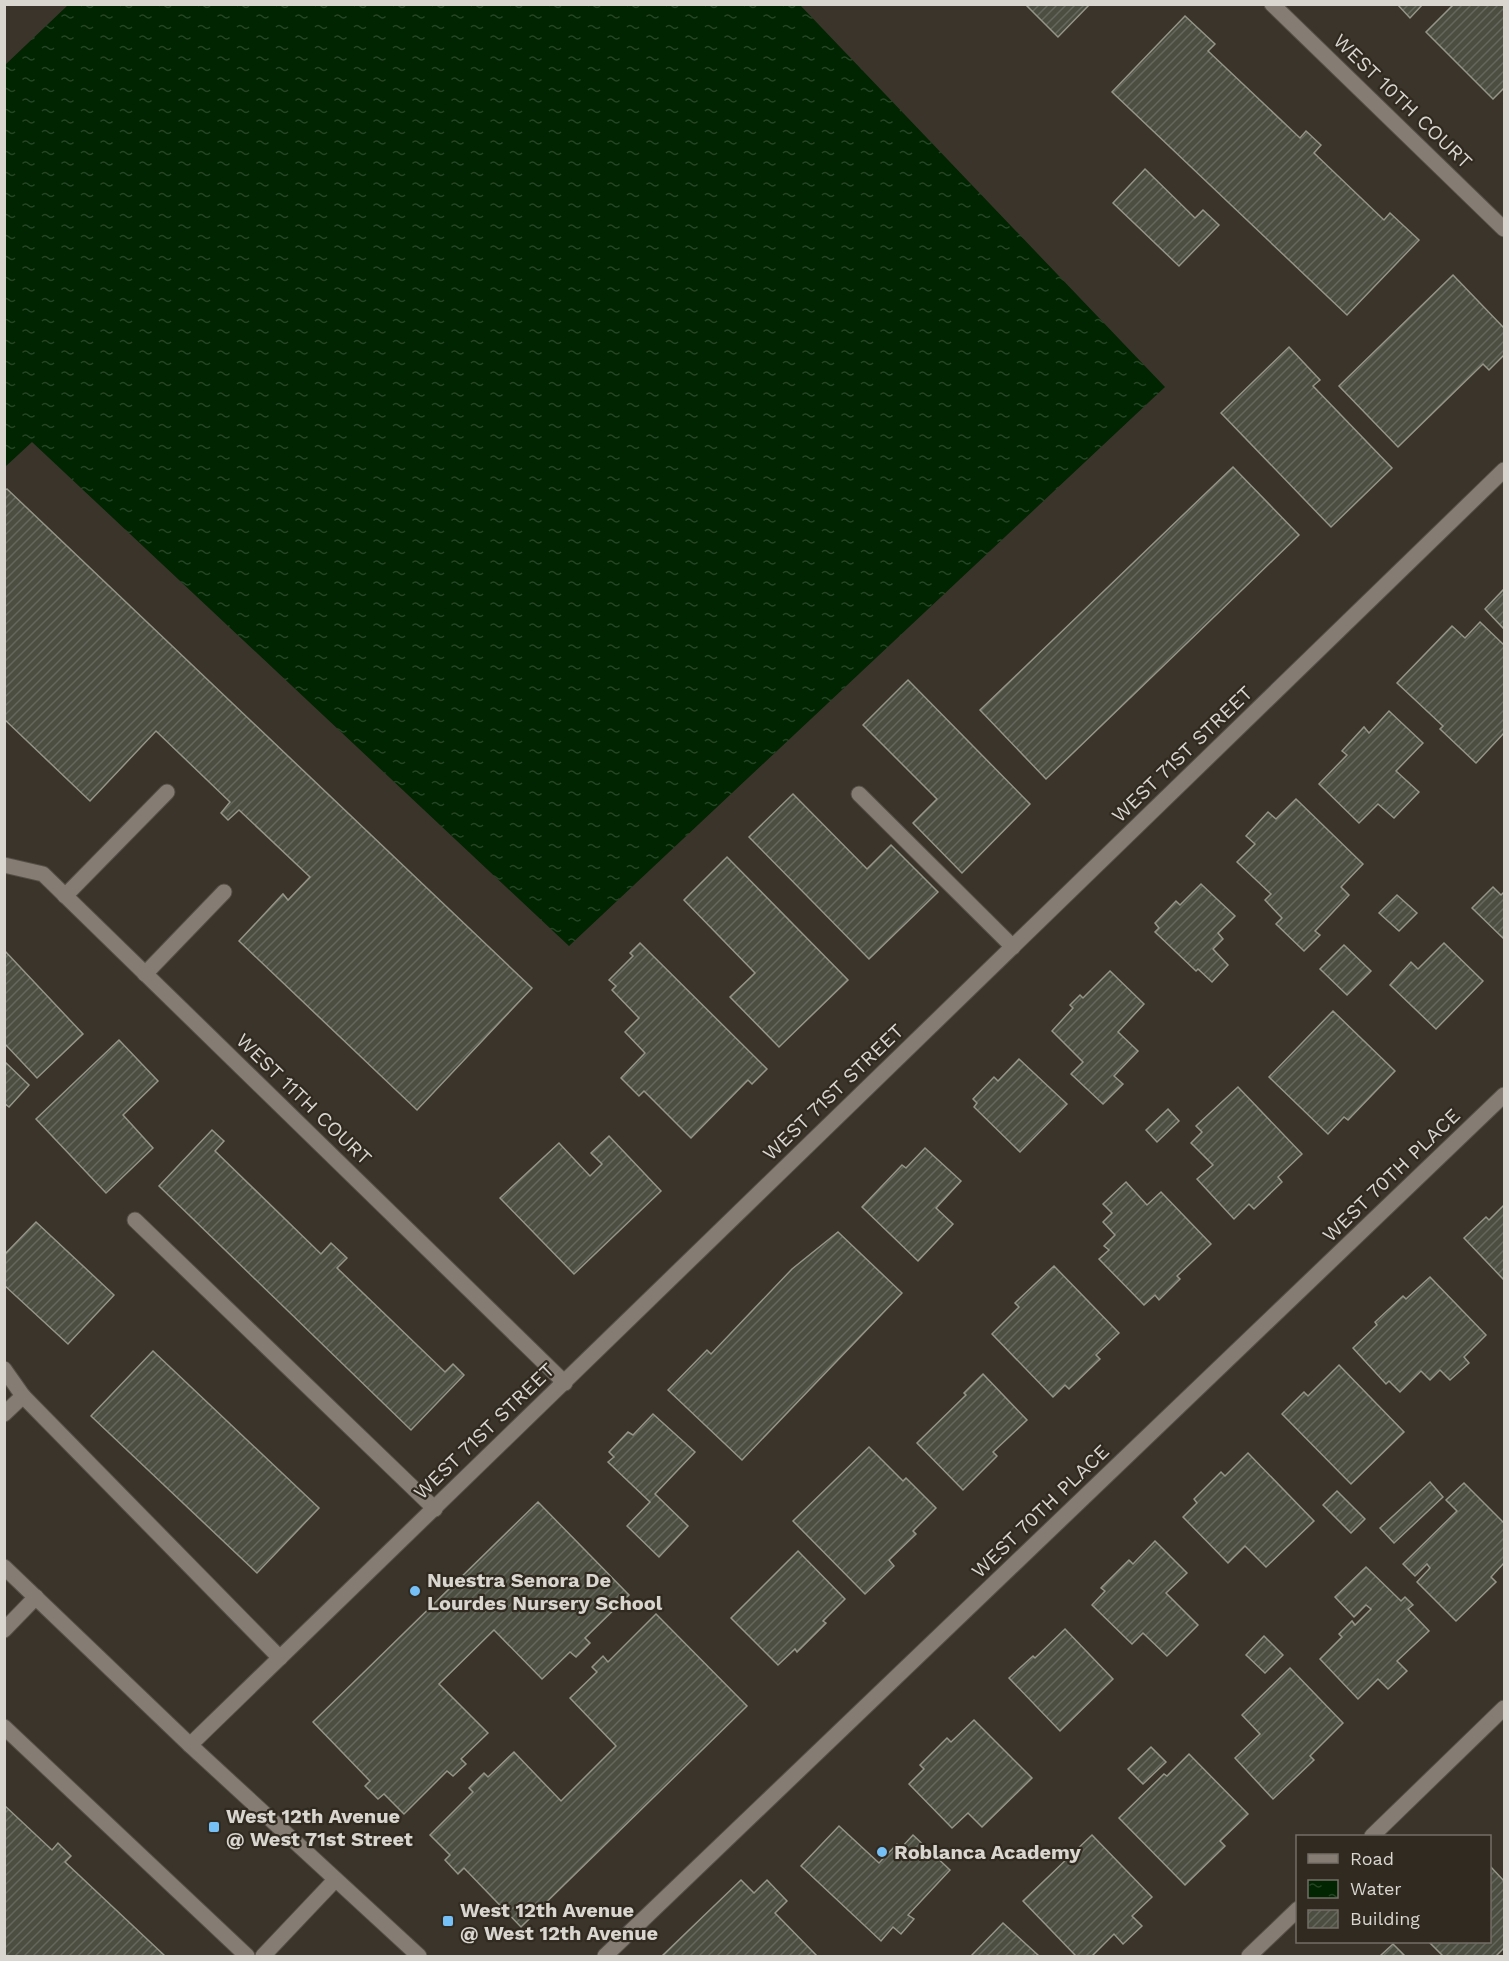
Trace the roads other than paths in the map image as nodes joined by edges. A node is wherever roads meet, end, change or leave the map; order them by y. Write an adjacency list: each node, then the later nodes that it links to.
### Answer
1 (1272, 4): 2 (street, WEST 10TH COURT)
2 (1504, 229)
3 (1504, 470): 9 (street, WEST 71ST STREET)
4 (167, 792): 8 (street)
5 (859, 794): 9 (street)
6 (4, 865): 8 (street, WEST 11TH COURT)
7 (224, 892): 10 (street)
8 (65, 896): 10 (street, WEST 11TH COURT)
9 (1013, 947): 14 (street, WEST 71ST STREET)
10 (145, 974): 14 (street, WEST 11TH COURT)
11 (1504, 1095): 31 (street, WEST 70TH PLACE)
12 (135, 1220): 17 (street)
13 (4, 1369): 15 (street)
14 (565, 1383): 17 (street, WEST 71ST STREET)
15 (23, 1396): 16 (street); 21 (street)
16 (4, 1414)
17 (435, 1509): 21 (street, WEST 71ST STREET)
18 (4, 1567): 19 (street)
19 (36, 1597): 20 (street); 24 (street)
20 (4, 1630)
21 (280, 1658): 24 (street, WEST 71ST STREET)
22 (1504, 1708): 25 (street)
23 (4, 1727): 28 (street)
24 (190, 1745): 26 (street)
25 (1373, 1835)
26 (335, 1880): 29 (street); 30 (street)
27 (1296, 1911): 32 (street)
28 (247, 1956)
29 (263, 1956)
30 (418, 1956)
31 (605, 1956)
32 (1249, 1956)

